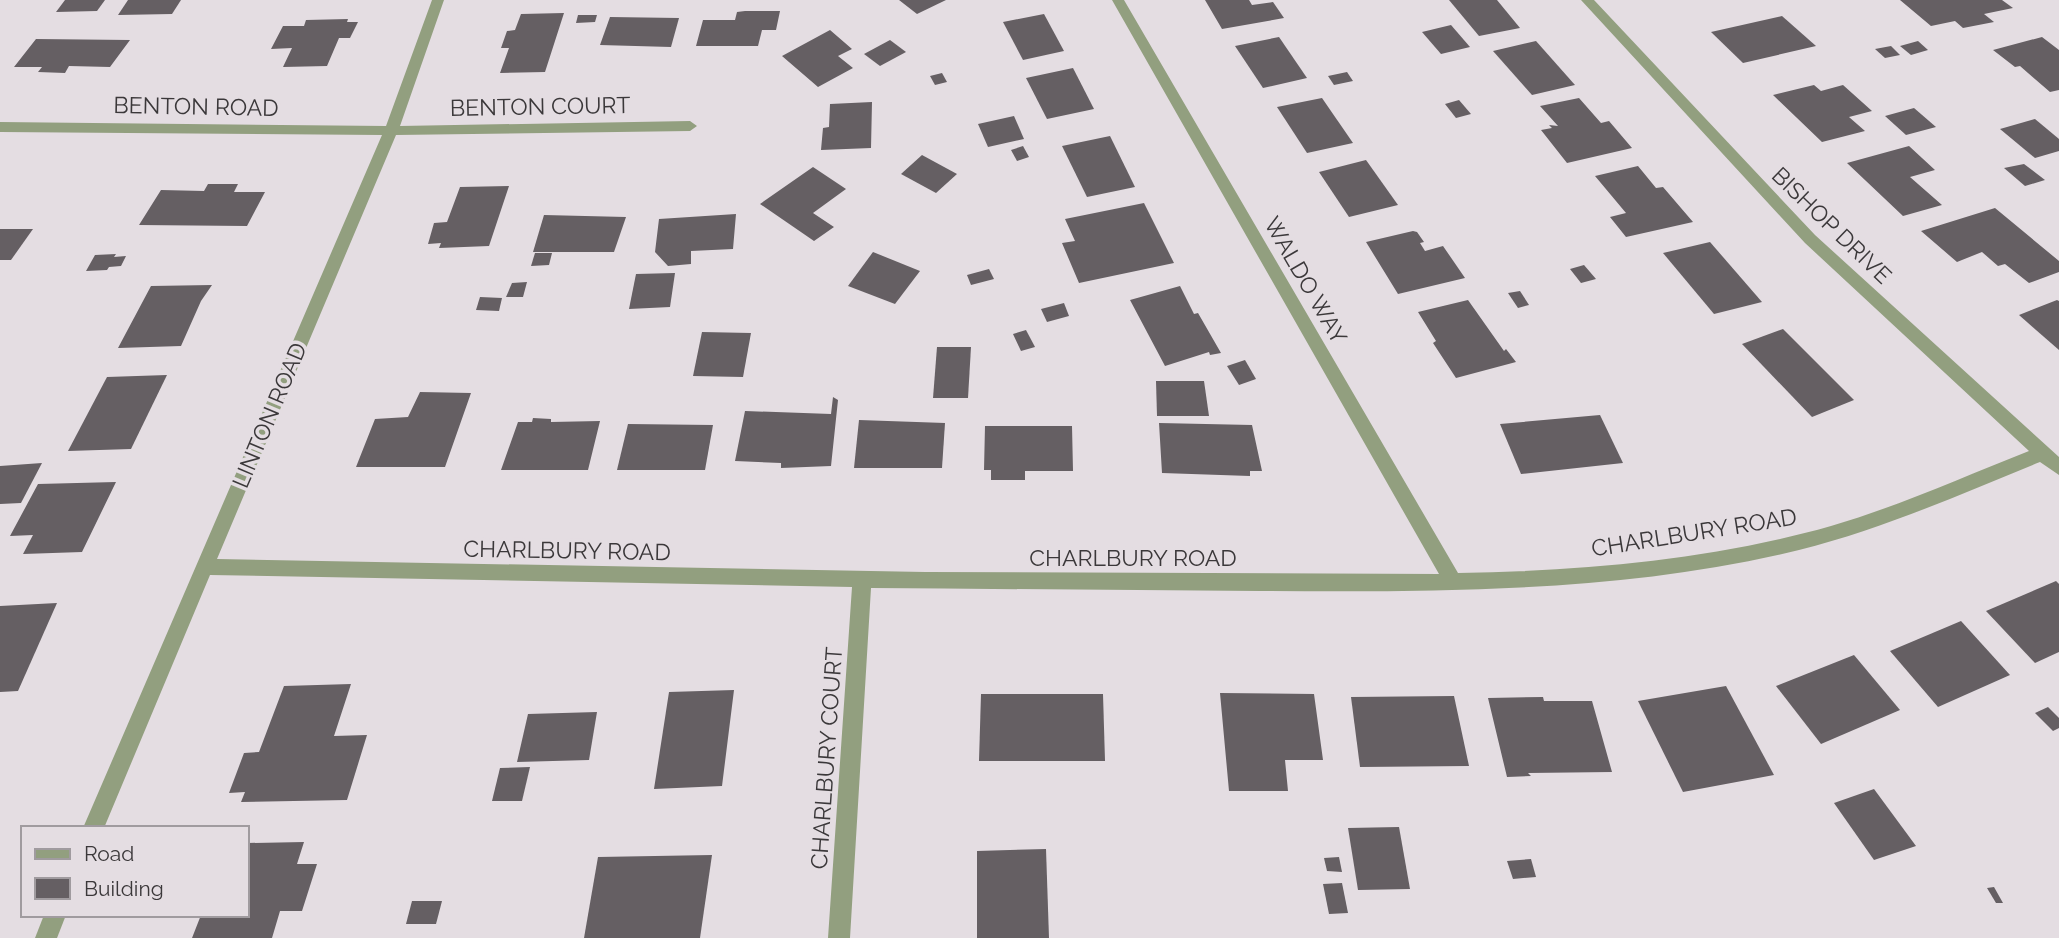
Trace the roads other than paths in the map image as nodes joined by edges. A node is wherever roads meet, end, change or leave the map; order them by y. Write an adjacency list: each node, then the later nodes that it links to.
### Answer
1 (438, 0): 6 (street, LINTON ROAD)
2 (1118, 0): 11 (street, WALDO WAY)
3 (1591, 1): 7 (street, BISHOP DRIVE)
4 (0, 127): 6 (street, BENTON ROAD)
5 (690, 127): 6 (street, BENTON COURT)
6 (391, 131): 9 (street, LINTON ROAD)
7 (2043, 453): 8 (street, BISHOP DRIVE); 11 (street, CHARLBURY ROAD)
8 (2059, 468)
9 (204, 567): 10 (street, CHARLBURY ROAD); 12 (street, LINTON ROAD)
10 (862, 581): 11 (street, CHARLBURY ROAD); 15 (street, CHARLBURY COURT)
11 (1454, 583)
12 (94, 826)
13 (54, 917): 14 (street)
14 (46, 938)
15 (839, 938)

